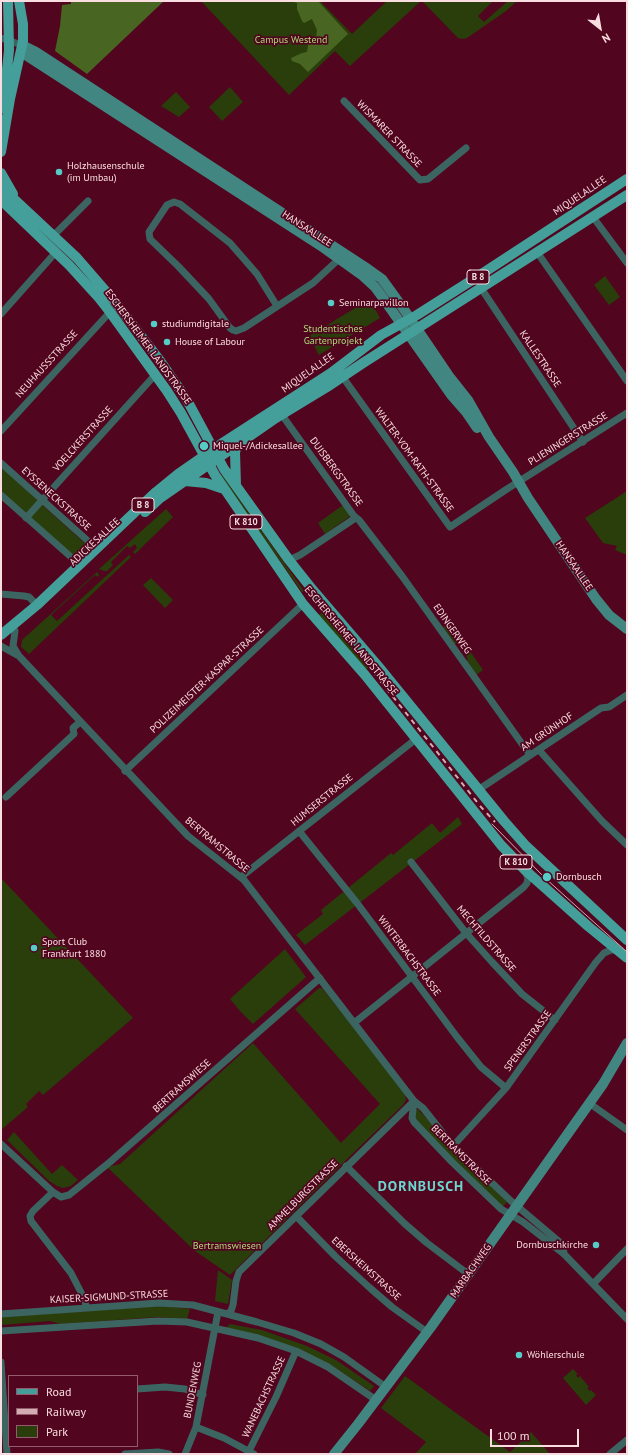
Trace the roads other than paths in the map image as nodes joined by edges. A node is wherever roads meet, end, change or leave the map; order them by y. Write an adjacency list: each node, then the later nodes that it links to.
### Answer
1 (8, 1): 3 (main road)
2 (19, 1): 4 (main road)
3 (5, 40): 4 (street, HANSAALLEE); 6 (main road)
4 (21, 48): 8 (main road); 20 (main road, HANSAALLEE); 26 (main road, HANSAALLEE)
5 (344, 101): 7 (street, WISMARER STRASSE)
6 (1, 117)
7 (466, 148)
8 (1, 152)
9 (1, 173): 15 (main road)
10 (627, 180): 26 (main road, MIQUELALLEE / B 8)
11 (1, 187): 15 (main road, ESCHERSHEIMER LANDSTRASSE)
12 (627, 195): 16 (main road, MIQUELALLEE / B 8)
13 (88, 201): 17 (street)
14 (2, 203): 18 (main road, ESCHERSHEIMER LANDSTRASSE)
15 (19, 204): 17 (main road, ESCHERSHEIMER LANDSTRASSE)
16 (593, 217): 19 (main road, MIQUELALLEE / B 8); 21 (street)
17 (54, 235): 37 (main road, ESCHERSHEIMER LANDSTRASSE)
18 (56, 252): 24 (main road, ESCHERSHEIMER LANDSTRASSE); 25 (street)
19 (537, 252): 22 (main road, MIQUELALLEE / B 8); 31 (street)
20 (339, 259): 23 (street); 27 (main road, HANSAALLEE)
21 (627, 263)
22 (481, 288): 28 (main road, MIQUELALLEE / B 8); 35 (street, KALLESTRASSE)
23 (277, 306): 23 (street)
24 (110, 312): 29 (main road, ESCHERSHEIMER LANDSTRASSE); 34 (street, NEUHAUSSSTRASSE)
25 (1, 314)
26 (411, 319): 27 (main road, MIQUELALLEE / B 8); 28 (main road, HANSAALLEE)
27 (401, 324): 28 (main road, HANSAALLEE); 37 (main road, MIQUELALLEE / B 8)
28 (413, 331): 30 (main road, MIQUELALLEE / B 8); 41 (main road, HANSAALLEE)
29 (155, 375): 38 (main road, ESCHERSHEIMER LANDSTRASSE); 45 (street, VOELCKERSTRASSE)
30 (342, 376): 33 (main road, MIQUELALLEE / B 8); 41 (street, WALTER-VOM-RATH-STRASSE)
31 (627, 381)
32 (627, 413): 35 (street, PLIENINGERSTRASSE)
33 (282, 415): 36 (main road, MIQUELALLEE / B 8); 46 (street, DUISBERGSTRASSE)
34 (1, 430)
35 (583, 442): 41 (street, PLIENINGERSTRASSE)
36 (238, 444): 37 (main road, MIQUELALLEE / B 8); 42 (main road)
37 (216, 453): 38 (main road, MIQUELALLEE / B 8); 42 (main road, ESCHERSHEIMER LANDSTRASSE / K 810)
38 (206, 460): 40 (main road, ADICKESALLEE / B 8); 43 (main road, ESCHERSHEIMER LANDSTRASSE / K 810); 48 (main road, ADICKESALLEE / B 8)
39 (1, 463): 45 (street, EYSSENECKSTRASSE)
40 (185, 481): 43 (main road); 55 (main road, ADICKESALLEE / B 8)
41 (517, 483): 54 (main road, HANSAALLEE)
42 (236, 485): 49 (main road, ESCHERSHEIMER LANDSTRASSE / K 810)
43 (224, 489): 52 (main road, ESCHERSHEIMER LANDSTRASSE / K 810)
44 (1, 495): 47 (street)
45 (42, 500): 47 (street, VOELCKERSTRASSE); 48 (street, EYSSENECKSTRASSE)
46 (354, 516): 49 (street, DUISBERGSTRASSE); 64 (street, EDINGERWEG)
47 (26, 518): 50 (street)
48 (97, 549): 50 (main road, ADICKESALLEE / B 8)
49 (294, 558): 52 (main road, ESCHERSHEIMER LANDSTRASSE / K 810)
50 (80, 565): 53 (main road, ADICKESALLEE / B 8)
51 (1, 594): 53 (street)
52 (310, 598): 62 (main road, ESCHERSHEIMER LANDSTRASSE / K 810); 65 (street, POLIZEIMEISTER-KASPAR-STRASSE); 66 (main road, ESCHERSHEIMER LANDSTRASSE / K 810)
53 (37, 605): 56 (main road, ADICKESALLEE / B 8)
54 (627, 629)
55 (15, 632): 57 (main road, ADICKESALLEE / B 8); 59 (street, BERTRAMSTRASSE)
56 (1, 635)
57 (1, 642)
58 (1, 646): 59 (street, BERTRAMSTRASSE)
59 (19, 656): 61 (street, BERTRAMSTRASSE)
60 (627, 695): 63 (street, AM GRÜNHOF)
61 (80, 722): 65 (street, BERTRAMSTRASSE); 67 (street)
62 (416, 739): 68 (street, HUMSERSTRASSE); 71 (main road, ESCHERSHEIMER LANDSTRASSE / K 810)
63 (539, 750): 64 (street, AM GRÜNHOF); 69 (street)
64 (530, 755): 66 (street, AM GRÜNHOF)
65 (125, 771): 72 (street, BERTRAMSTRASSE)
66 (478, 790): 74 (main road, ESCHERSHEIMER LANDSTRASSE / K 810)
67 (6, 797)
68 (299, 831): 72 (street, HUMSERSTRASSE); 77 (street, WINTERBACHSTRASSE)
69 (627, 845)
70 (411, 862): 73 (street, MECHTILDSTRASSE)
71 (525, 870): 73 (street); 75 (main road, ESCHERSHEIMER LANDSTRASSE / K 810)
72 (241, 877): 78 (street, BERTRAMSTRASSE)
73 (466, 933): 77 (street); 79 (street, MECHTILDSTRASSE)
74 (627, 940)
75 (618, 950): 76 (main road, ESCHERSHEIMER LANDSTRASSE / K 810); 79 (street, SPENERSTRASSE)
76 (627, 958)
77 (412, 977): 80 (street); 84 (street, WINTERBACHSTRASSE)
78 (320, 978): 80 (street, BERTRAMSTRASSE); 91 (street, BERTRAMSWIESE)
79 (555, 1020): 84 (street, SPENERSTRASSE)
80 (354, 1024): 85 (street, BERTRAMSTRASSE)
81 (627, 1043): 83 (main road, MARBACHWEG)
82 (627, 1056): 83 (main road, MARBACHWEG)
83 (603, 1084): 86 (main road, MARBACHWEG)
84 (506, 1088): 89 (street, SPENERSTRASSE)
85 (414, 1101): 89 (street, BERTRAMSTRASSE); 90 (street, AMMELBURGSTRASSE); 92 (street, BERTRAMSTRASSE)
86 (589, 1103): 87 (street); 92 (main road, MARBACHWEG)
87 (627, 1130)
88 (1, 1144): 91 (street)
89 (453, 1146): 92 (street, BERTRAMSTRASSE)
90 (346, 1166): 93 (street, AMMELBURGSTRASSE); 95 (street)
91 (53, 1192): 97 (street)
92 (514, 1210): 95 (main road, MARBACHWEG); 96 (street)
93 (296, 1216): 100 (street, AMMELBURGSTRASSE); 104 (street, EBERSHEIMSTRASSE)
94 (627, 1249): 96 (street)
95 (468, 1274): 104 (main road, MARBACHWEG)
96 (593, 1284): 101 (street)
97 (86, 1308): 98 (street, KAISER-SIGMUND-STRASSE); 99 (street, KAISER-SIGMUND-STRASSE)
98 (218, 1312): 100 (street, KAISER-SIGMUND-STRASSE); 102 (street)
99 (1, 1314)
100 (227, 1314): 107 (street, KAISER-SIGMUND-STRASSE)
101 (627, 1319)
102 (215, 1329): 103 (street); 105 (street); 109 (street, BUNDENWEG)
103 (1, 1331)
104 (427, 1332): 107 (main road, MARBACHWEG)
105 (296, 1351): 111 (street); 115 (street, WANEBACHSTRASSE)
106 (1, 1362): 110 (street)
107 (386, 1387): 111 (main road, MARBACHWEG)
108 (138, 1389): 109 (street)
109 (203, 1395): 112 (street, BUNDENWEG)
110 (6, 1398): 113 (street)
111 (376, 1400): 120 (main road, MARBACHWEG)
112 (196, 1427): 115 (street); 119 (street, BUNDENWEG)
113 (3, 1440): 116 (street)
114 (627, 1440): 121 (street)
115 (252, 1452)
116 (7, 1454)
117 (125, 1454): 118 (street)
118 (169, 1454)
119 (185, 1454)
120 (334, 1454)
121 (610, 1454)

